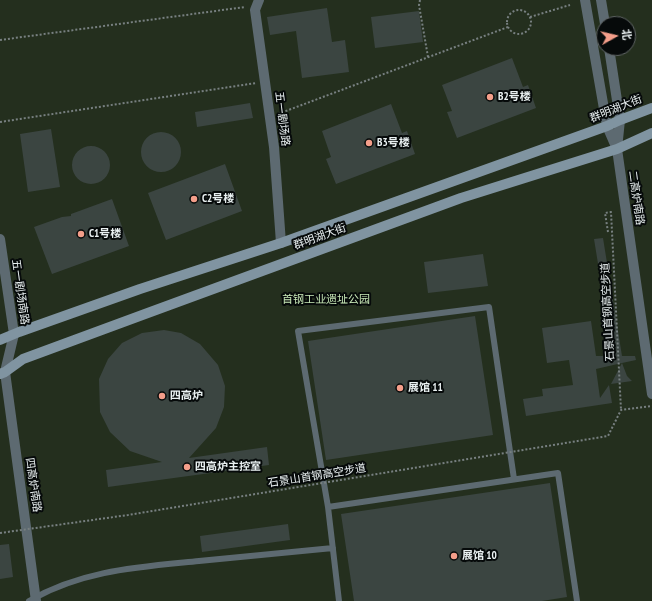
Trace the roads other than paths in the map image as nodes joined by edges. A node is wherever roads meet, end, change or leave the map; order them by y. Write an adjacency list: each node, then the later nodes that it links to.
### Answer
1 (259, 0): 12 (street, 五一剧场路)
2 (585, 0): 8 (street)
3 (601, 0): 4 (street)
4 (604, 16)
5 (610, 56): 7 (street)
6 (652, 108): 7 (main road, 群明湖大街)
7 (620, 120): 8 (main road, 群明湖大街); 10 (street)
8 (607, 126): 10 (street); 12 (main road, 群明湖大街)
9 (652, 133): 10 (main road, 群明湖大街)
10 (617, 149): 15 (main road, 群明湖大街); 16 (street, 二高炉南路)
11 (0, 239): 13 (street, 五一剧场南路)
12 (281, 243): 13 (main road, 群明湖大街)
13 (14, 334): 14 (main road, 群明湖大街); 15 (street, 五一剧场南路)
14 (0, 340)
15 (3, 373): 20 (street, 四高炉南路)
16 (652, 394)
17 (514, 479): 18 (lane); 18 (lane); 22 (lane)
18 (328, 507): 19 (lane)
19 (333, 548): 20 (lane); 21 (lane)
20 (33, 600)
21 (339, 601)
22 (577, 601)

